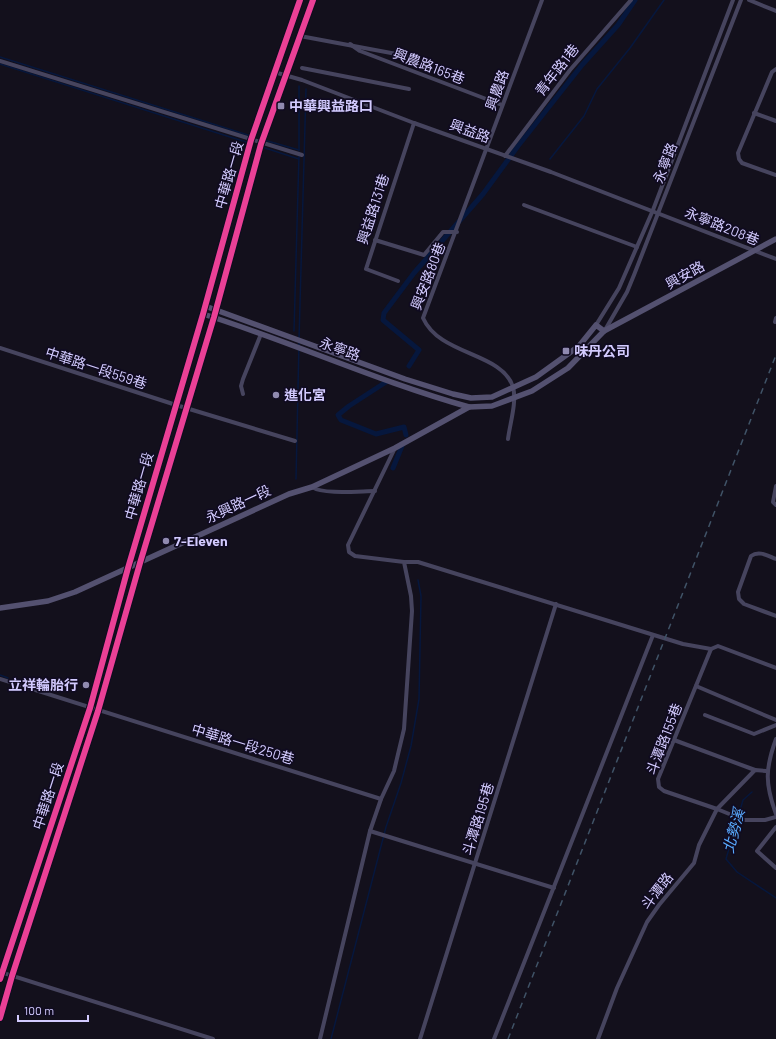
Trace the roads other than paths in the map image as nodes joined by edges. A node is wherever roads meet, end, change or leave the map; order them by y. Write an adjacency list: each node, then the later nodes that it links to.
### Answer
1 (300, 0): 15 (main road, 中華路一段)
2 (313, 0): 9 (main road, 中華路一段)
3 (542, 0): 18 (street, 興農路)
4 (631, 0): 26 (street, 青年路1巷)
5 (733, 0): 29 (street, 永寧路)
6 (741, 0): 30 (street, 永寧路)
7 (749, 0): 8 (street)
8 (776, 11)
9 (300, 36): 10 (street); 16 (main road, 中華路一段)
10 (350, 44): 11 (street); 18 (street, 興農路165巷)
11 (418, 58)
12 (0, 61): 22 (street)
13 (302, 68): 17 (street)
14 (776, 69): 19 (street)
15 (274, 72): 16 (street, 興益路); 22 (main road, 中華路一段)
16 (286, 75): 21 (street, 興益路); 23 (main road, 中華路一段)
17 (409, 89)
18 (502, 106): 24 (street, 興農路)
19 (754, 113): 20 (street); 27 (street)
20 (776, 121)
21 (414, 123): 24 (street, 興益路); 33 (street, 興益路131巷)
22 (251, 140): 23 (street); 38 (main road, 中華路一段)
23 (261, 144): 25 (street); 39 (main road, 中華路一段)
24 (486, 149): 26 (street, 興益路); 31 (street, 興農路)
25 (302, 155)
26 (505, 156): 29 (street, 興益路)
27 (776, 175)
28 (524, 205): 34 (street)
29 (653, 210): 30 (street, 興益路); 34 (street, 永寧路)
30 (659, 212): 35 (street, 永寧路208巷); 43 (street, 永寧路)
31 (457, 232): 33 (street); 46 (street, 興安路80巷)
32 (776, 239): 35 (street, 興安路)
33 (375, 240): 37 (street, 興益路131巷)
34 (637, 247): 42 (street, 永寧路)
35 (755, 251): 36 (street, 永寧路208巷); 43 (street, 興安路)
36 (776, 259)
37 (398, 282)
38 (205, 306): 39 (street, 永寧路); 40 (main road, 中華路一段)
39 (216, 309): 41 (main road, 中華路一段); 48 (street, 永寧路)
40 (203, 314): 41 (street, 永寧路); 50 (main road, 中華路一段)
41 (214, 318): 44 (street, 永寧路); 52 (main road, 中華路一段)
42 (596, 325): 43 (street); 46 (street)
43 (604, 331): 49 (street, 興安路)
44 (261, 334): 47 (street); 51 (street, 永寧路)
45 (0, 348): 50 (street, 中華路一段559巷)
46 (513, 388): 48 (street); 49 (street, 興安路80巷)
47 (243, 394)
48 (471, 398): 51 (street)
49 (514, 399): 51 (street, 興安路); 53 (street, 興安路80巷)
50 (176, 405): 52 (street, 中華路一段559巷); 63 (main road, 中華路一段)
51 (469, 407): 55 (street)
52 (186, 408): 54 (street, 中華路一段559巷); 62 (main road, 中華路一段)
53 (508, 439)
54 (294, 441)
55 (395, 448): 57 (street, 永興路一段); 58 (street)
56 (776, 486): 59 (street)
57 (312, 487): 58 (street); 62 (street, 永興路一段)
58 (375, 491): 61 (street)
59 (776, 505)
60 (776, 559): 66 (street)
61 (404, 562): 64 (street); 81 (street)
62 (140, 563): 63 (street, 永興路一段); 73 (main road, 中華路一段)
63 (128, 568): 65 (street, 永興路一段); 72 (main road, 中華路一段)
64 (556, 604): 67 (street); 86 (street, 斗潭路195巷)
65 (0, 608)
66 (776, 616)
67 (653, 635): 68 (street); 88 (street)
68 (711, 649): 69 (street); 71 (street, 斗潭路155巷)
69 (776, 668)
70 (0, 679): 72 (street, 中華路一段250巷)
71 (696, 686): 75 (street); 78 (street, 斗潭路155巷)
72 (90, 708): 73 (street, 中華路一段250巷); 89 (main road, 中華路一段)
73 (98, 711): 81 (street, 中華路一段250巷); 90 (main road, 中華路一段)
74 (705, 715): 76 (street)
75 (776, 720)
76 (776, 725)
77 (776, 739): 80 (street)
78 (674, 740): 79 (street); 82 (street, 斗潭路155巷)
79 (755, 770): 80 (street); 82 (street, 斗潭路)
80 (766, 771): 83 (street)
81 (381, 799): 85 (street)
82 (717, 809): 83 (street); 96 (street, 斗潭路)
83 (776, 816)
84 (776, 827): 87 (street)
85 (370, 831): 86 (street); 93 (street)
86 (475, 863): 88 (street); 94 (street, 斗潭路195巷)
87 (776, 868)
88 (554, 888): 95 (street)
89 (1, 974): 90 (street)
90 (12, 976): 91 (main road, 中華路一段); 92 (street)
91 (0, 1018)
92 (213, 1039)
93 (320, 1039)
94 (420, 1039)
95 (494, 1039)
96 (598, 1039)

